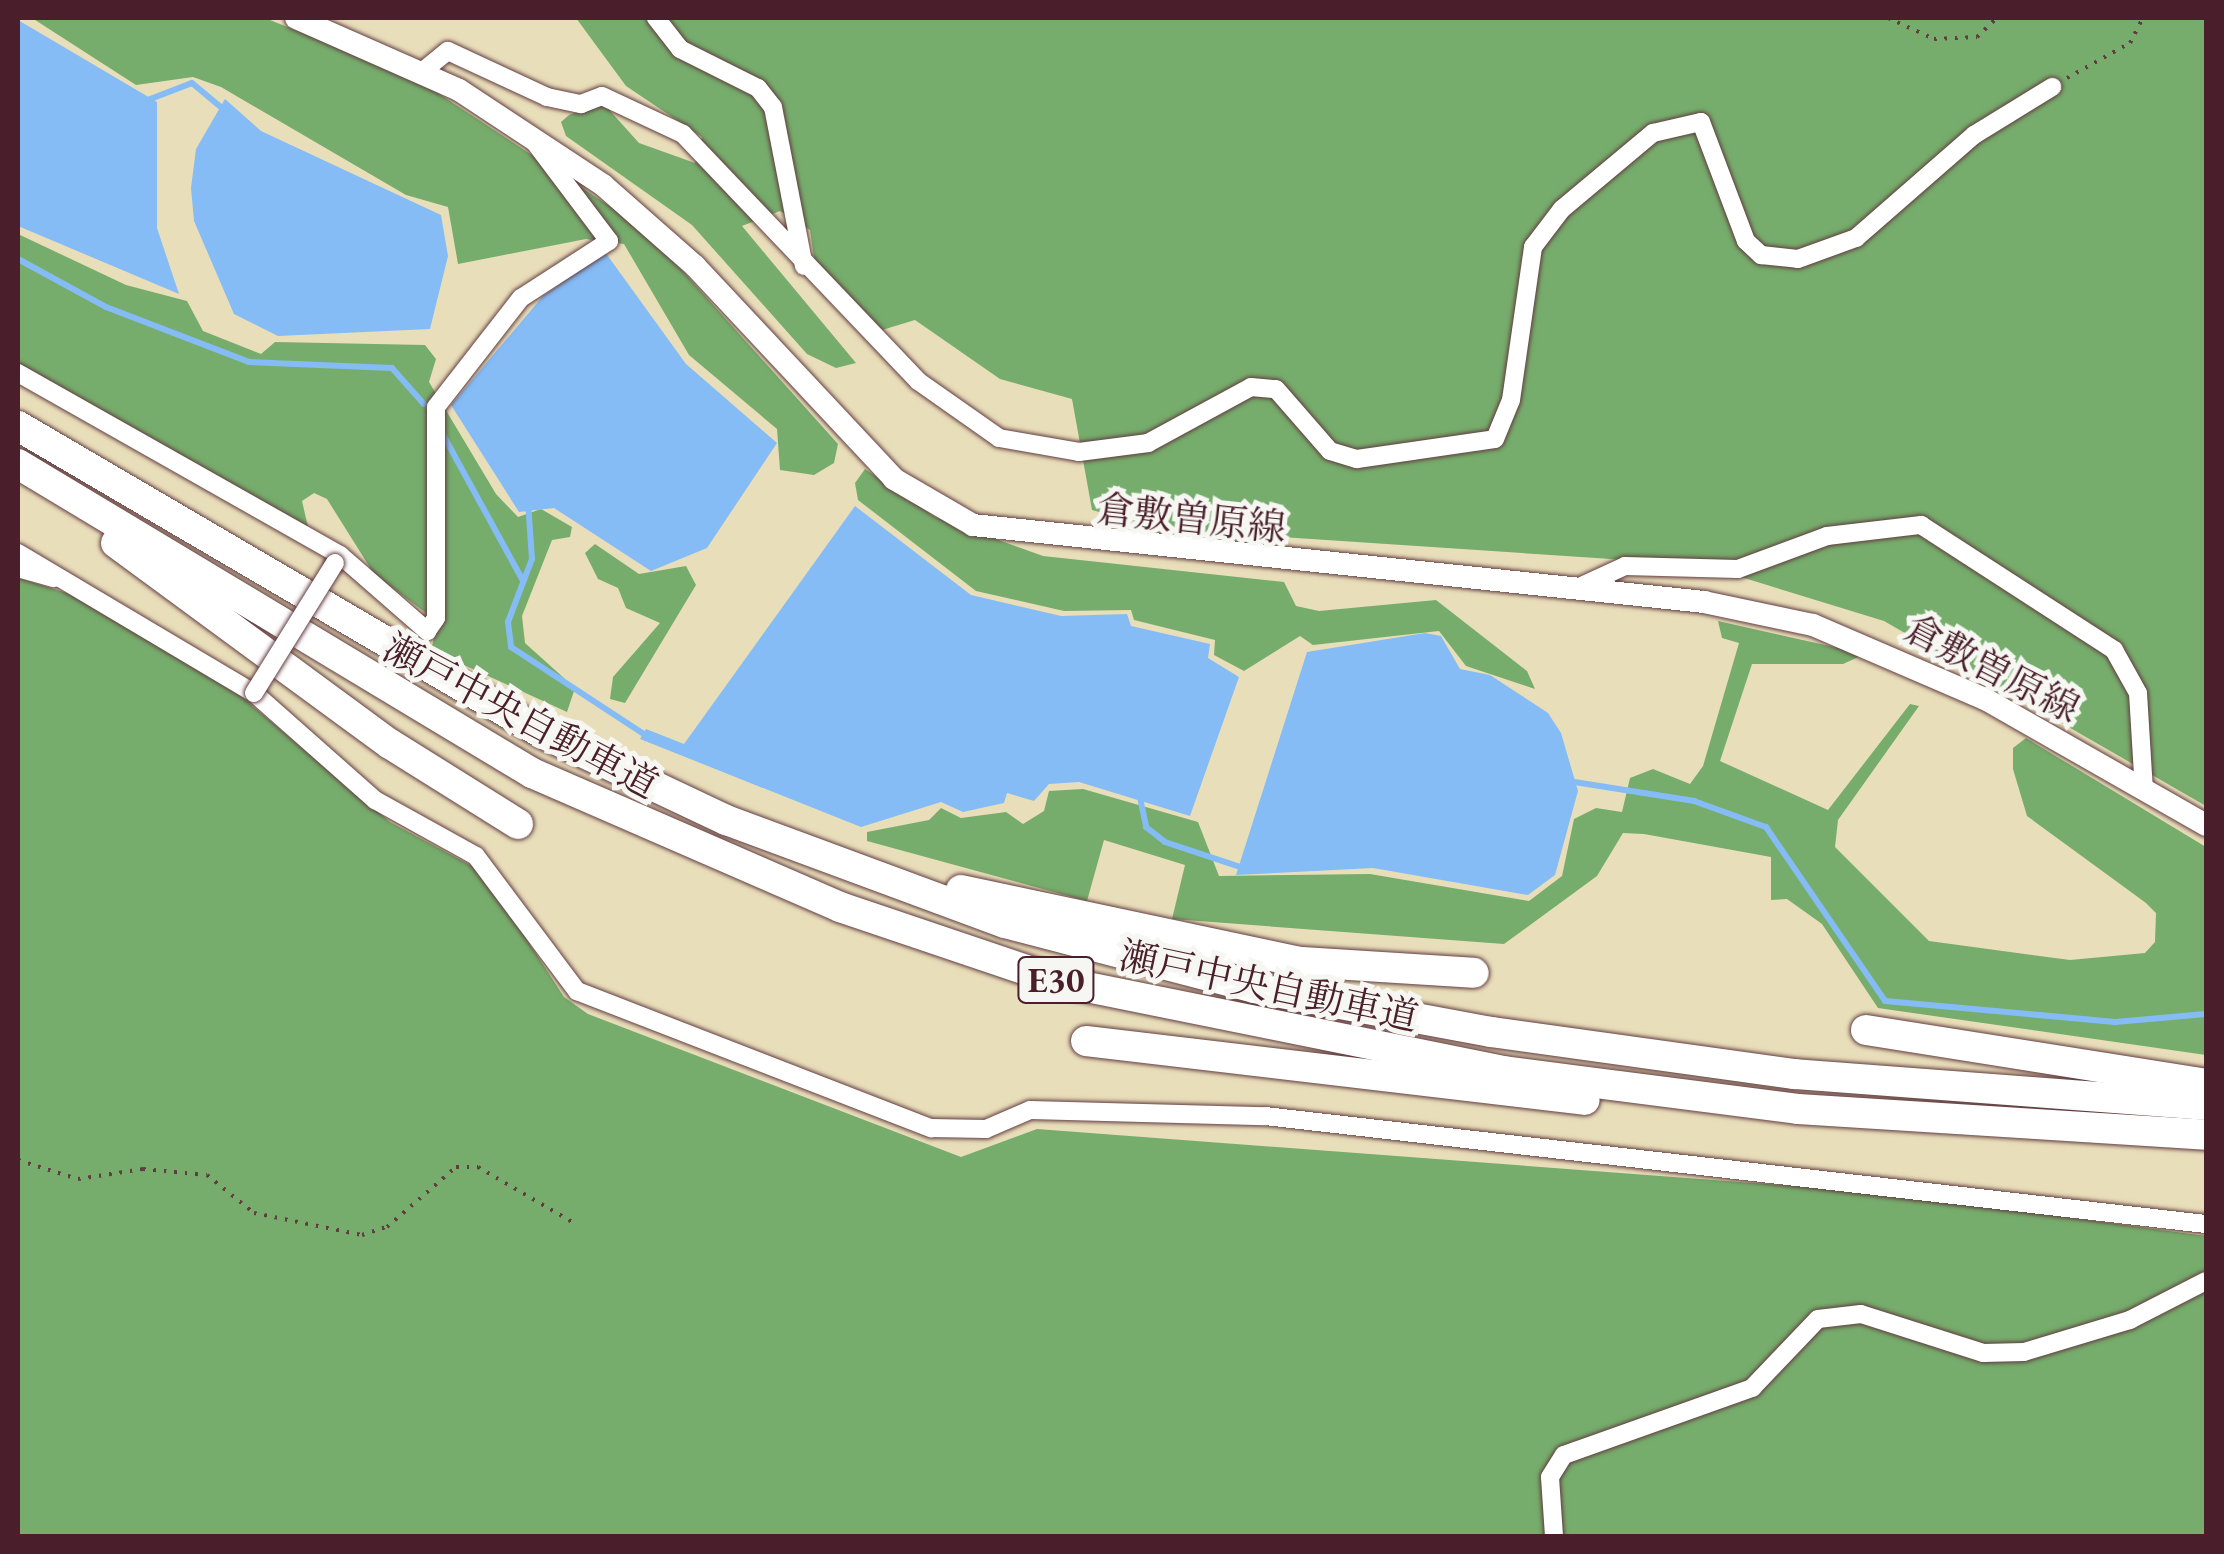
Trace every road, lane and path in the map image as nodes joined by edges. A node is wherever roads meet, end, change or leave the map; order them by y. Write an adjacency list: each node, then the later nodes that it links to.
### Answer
1 (296, 18): 6 (street, 倉敷曽原線)
2 (656, 18): 9 (street)
3 (1888, 18): 4 (path)
4 (1997, 18)
5 (2143, 18): 7 (path)
6 (423, 71): 8 (street, 倉敷曽原線); 9 (street)
7 (2052, 87): 9 (street)
8 (530, 133): 15 (street); 18 (street, 倉敷曽原線)
9 (804, 266)
10 (18, 374): 15 (street)
11 (18, 426): 23 (highway, 瀬戸中央自動車道 / E30)
12 (18, 464): 13 (highway, 瀬戸中央自動車道 / E30)
13 (79, 504): 21 (highway); 29 (highway, 瀬戸中央自動車道 / E30)
14 (18, 552): 17 (street)
15 (337, 559): 19 (street, bridge)
16 (18, 568): 17 (street)
17 (64, 577): 19 (street)
18 (1573, 590): 20 (street, 倉敷曽原線); 20 (street)
19 (254, 693): 33 (street)
20 (2144, 790): 22 (street, 倉敷曽原線)
21 (518, 824)
22 (2203, 827)
23 (822, 858): 24 (highway); 28 (highway, 瀬戸中央自動車道 / E30)
24 (1474, 973)
25 (1866, 1030): 27 (highway)
26 (1086, 1041): 29 (highway)
27 (2206, 1084)
28 (2206, 1104)
29 (1798, 1109): 30 (highway, 瀬戸中央自動車道 / E30)
30 (2206, 1136)
31 (18, 1160): 32 (path)
32 (574, 1223)
33 (2206, 1224)
34 (2206, 1281): 35 (street)
35 (1554, 1536)

